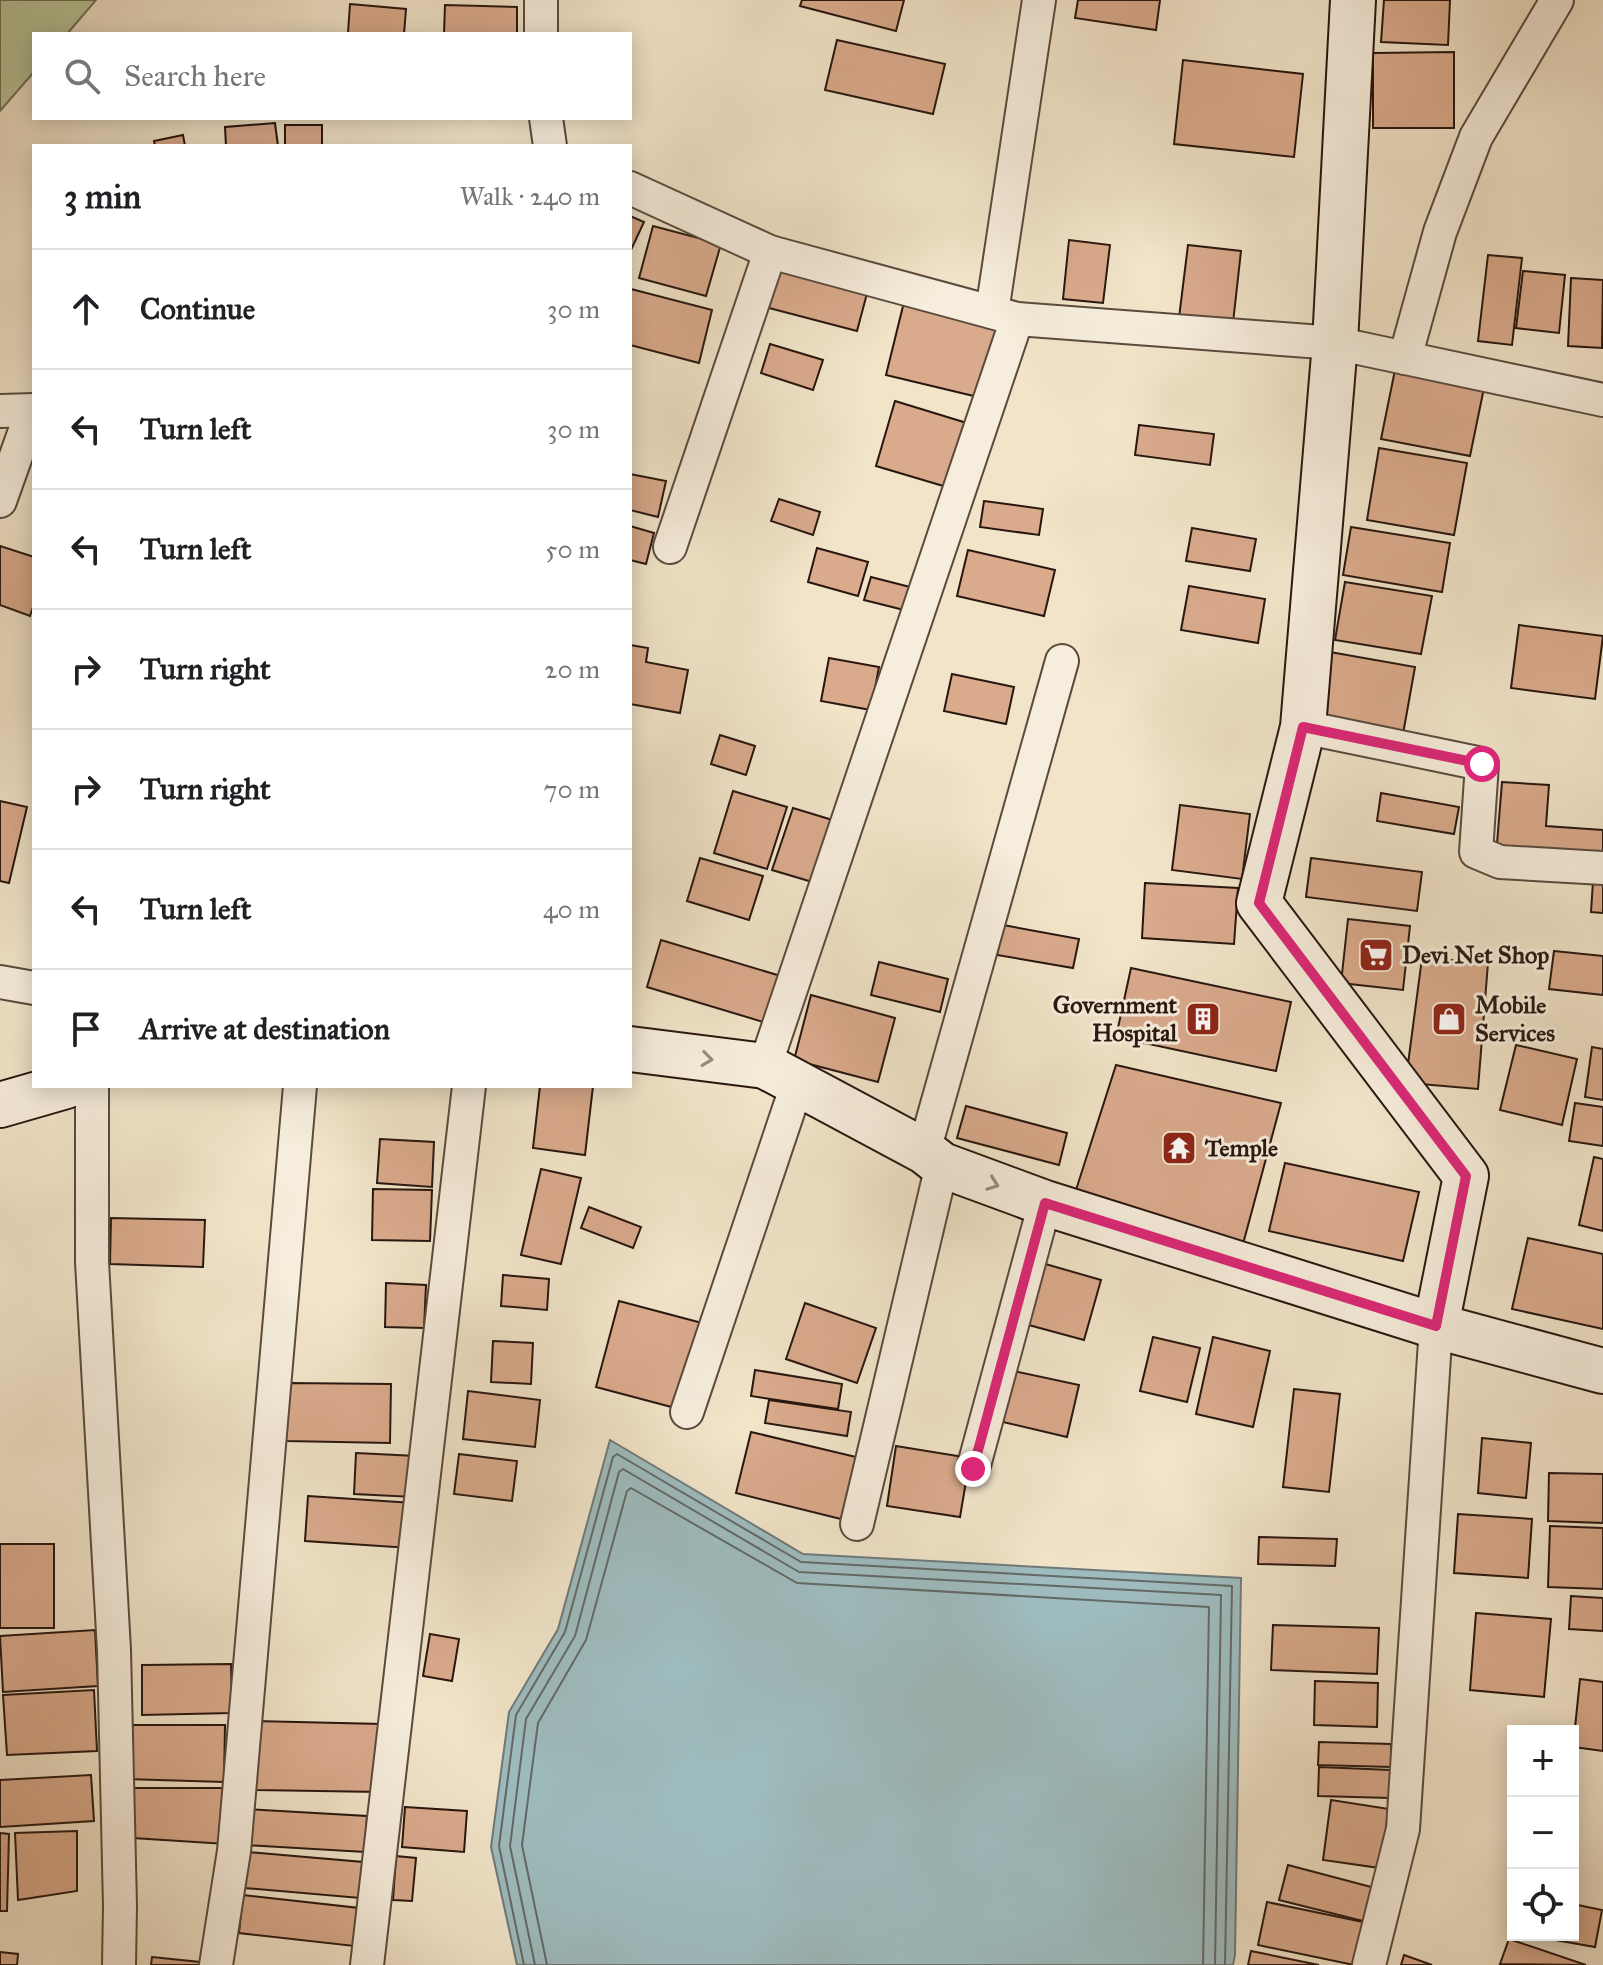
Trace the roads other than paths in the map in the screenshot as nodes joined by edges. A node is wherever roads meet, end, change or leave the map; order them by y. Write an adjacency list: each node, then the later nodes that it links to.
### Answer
1 (541, 0): 5 (street)
2 (1039, 0): 10 (street)
3 (1353, 0): 11 (street)
4 (1557, 0): 12 (street)
5 (541, 32)
6 (546, 120): 7 (street)
7 (550, 144)
8 (632, 189): 9 (street)
9 (770, 252): 10 (street); 19 (street)
10 (1004, 316): 11 (street); 26 (street)
11 (1335, 343): 12 (street); 21 (street)
12 (1405, 358): 13 (street)
13 (1603, 400)
14 (32, 410): 15 (street)
15 (0, 411)
16 (32, 416): 17 (street)
17 (25, 456): 18 (street)
18 (0, 501)
19 (670, 547)
20 (1062, 661): 32 (street)
21 (1303, 727): 22 (street); 34 (street)
22 (1603, 868)
23 (0, 982): 24 (street)
24 (32, 988)
25 (632, 1049): 26 (street, one-way to 26)
26 (781, 1075): 32 (street); 36 (street)
27 (59, 1088): 31 (street)
28 (92, 1088): 39 (street)
29 (300, 1088): 40 (street)
30 (469, 1088): 41 (street)
31 (0, 1105)
32 (933, 1158): 33 (street, one-way to 33); 38 (street)
33 (1045, 1203): 34 (street); 37 (street)
34 (1436, 1326): 35 (street); 42 (street)
35 (1603, 1371)
36 (687, 1412)
37 (973, 1469)
38 (857, 1524)
39 (119, 1965)
40 (216, 1965)
41 (367, 1965)
42 (1369, 1965)

